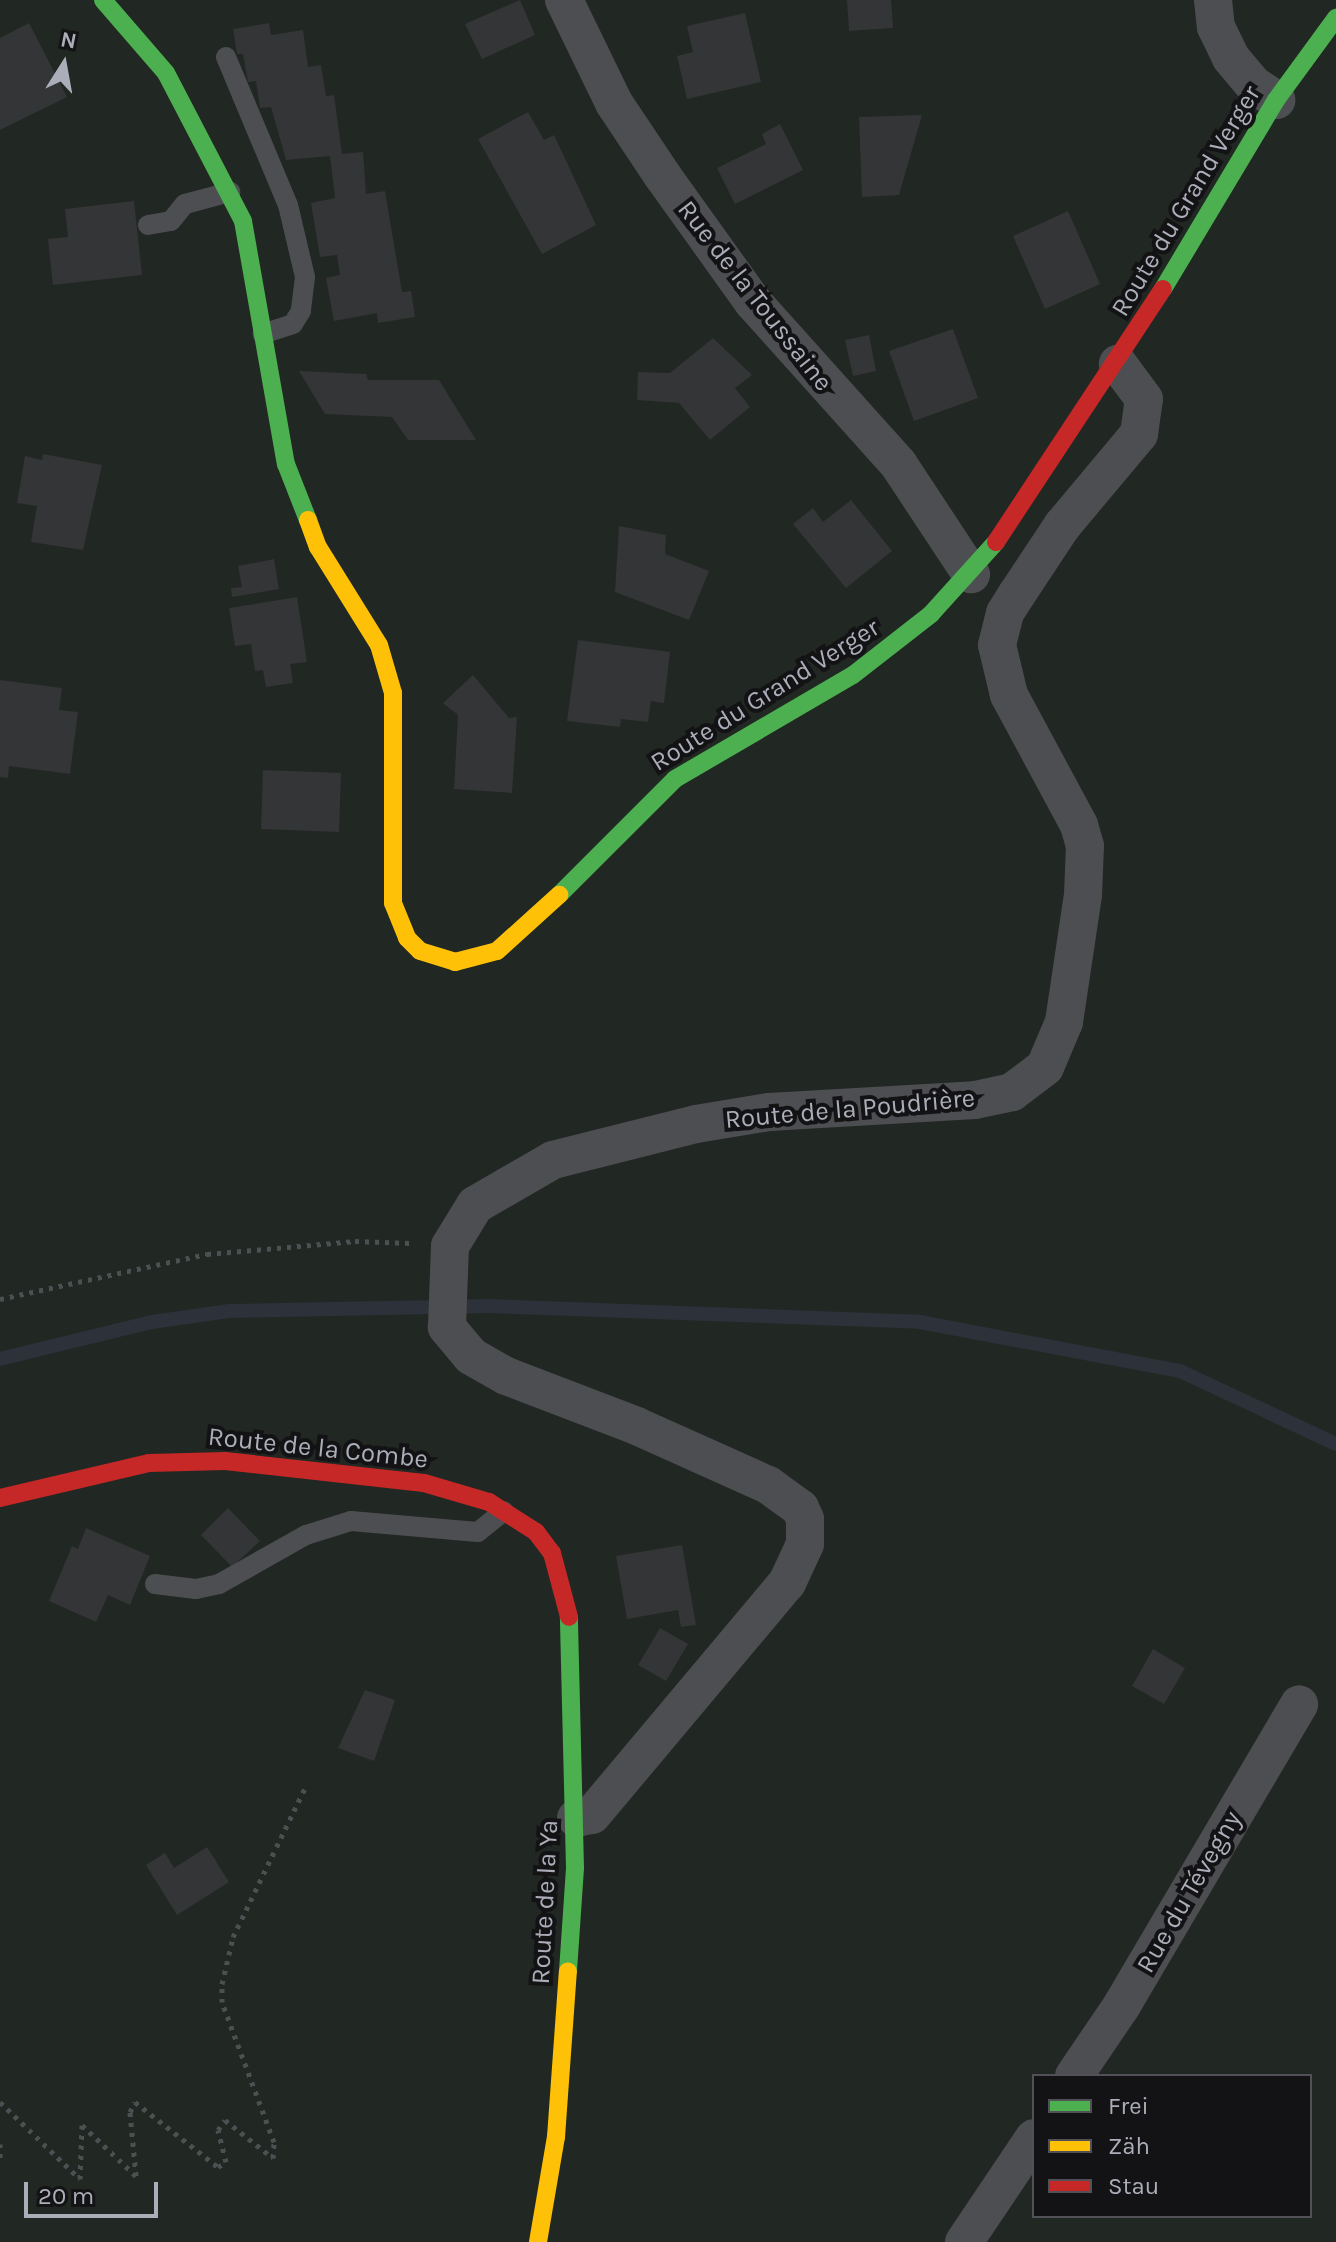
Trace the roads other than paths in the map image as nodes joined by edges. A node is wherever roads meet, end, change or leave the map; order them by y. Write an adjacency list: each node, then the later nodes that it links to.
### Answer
1 (103, 0): 7 (street, Route du Grand Verger)
2 (564, 0): 11 (street, Rue de la Toussaine)
3 (1213, 0): 6 (street)
4 (1336, 18): 6 (street, Route du Grand Verger)
5 (226, 57): 9 (lane)
6 (1276, 100): 10 (street, Route du Grand Verger)
7 (231, 192): 8 (lane); 9 (street, Route du Grand Verger)
8 (148, 225)
9 (263, 334): 11 (street, Route du Grand Verger)
10 (1118, 364): 11 (street, Route du Grand Verger); 17 (street, Route de la Poudrière)
11 (971, 574)
12 (0, 1498): 13 (street, Route de la Combe)
13 (504, 1511): 14 (street, Route de la Combe); 15 (lane)
14 (558, 1564): 17 (street, Route de la Ya)
15 (155, 1584)
16 (1299, 1704): 18 (street, Rue du Tévegny)
17 (576, 1818): 20 (street, Route de la Ya)
18 (1075, 2074)
19 (1032, 2141): 21 (street)
20 (538, 2242)
21 (964, 2242)

